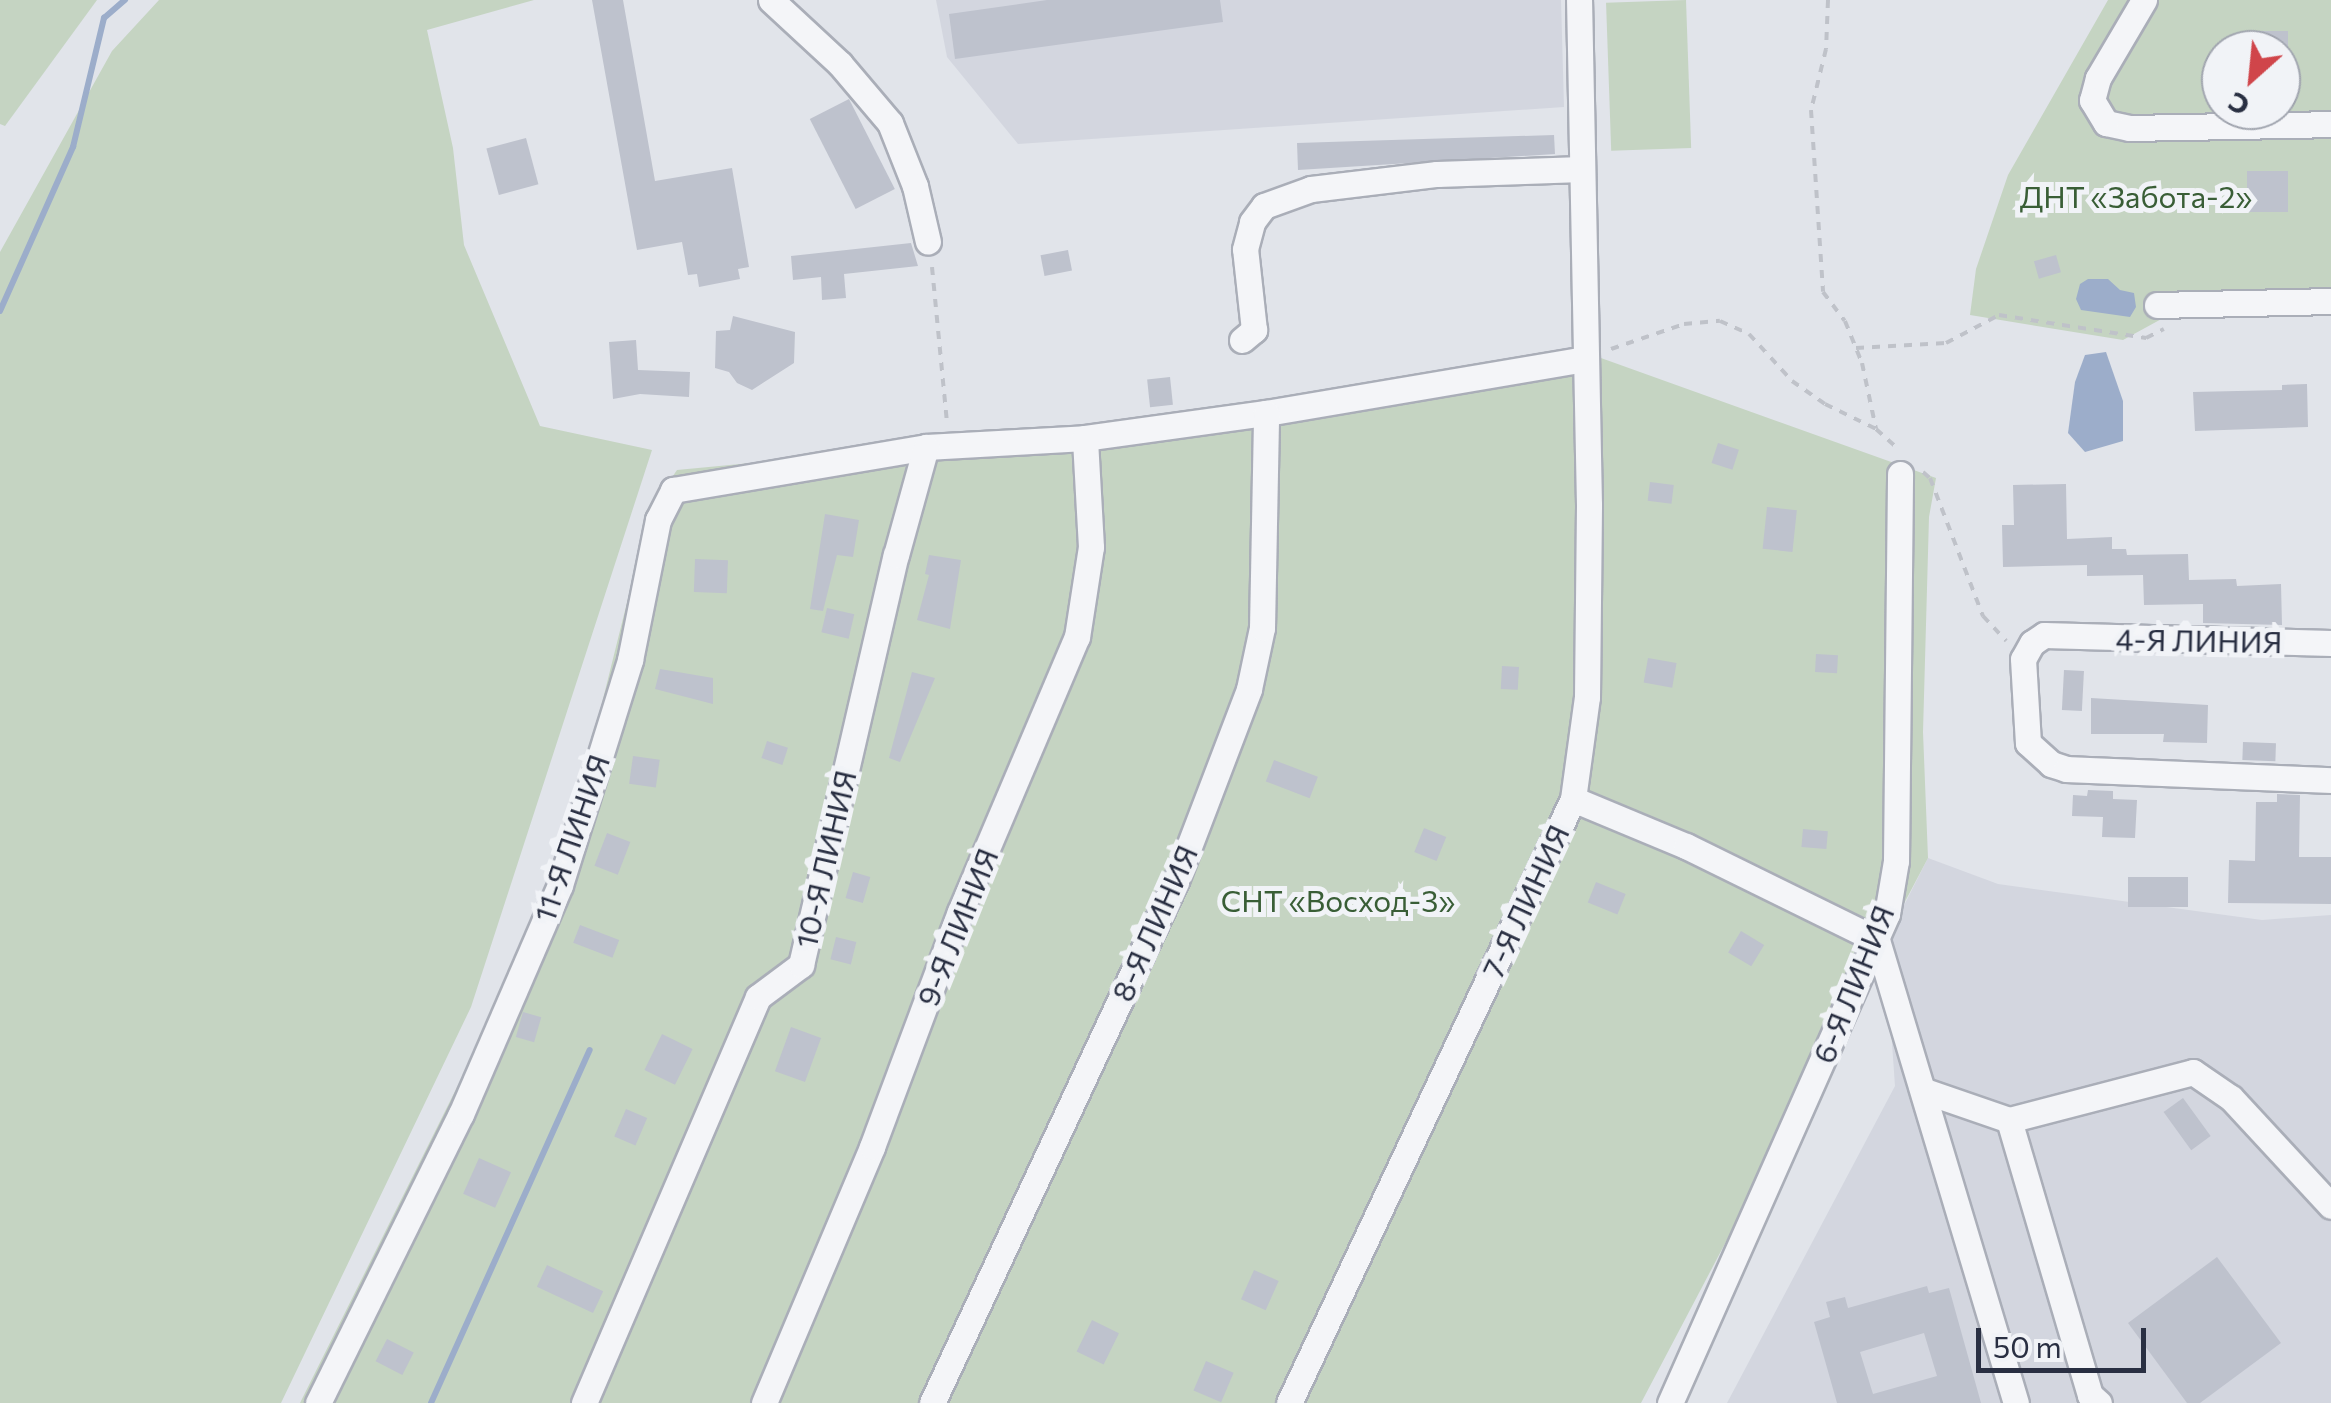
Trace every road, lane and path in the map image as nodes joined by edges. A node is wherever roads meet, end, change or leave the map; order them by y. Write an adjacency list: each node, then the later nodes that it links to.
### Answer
1 (771, 0): 7 (street)
2 (1579, 0): 6 (street, 7-Я ЛИНИЯ)
3 (1828, 0): 12 (path)
4 (2144, 0): 5 (street)
5 (2331, 124)
6 (1582, 169): 11 (street); 13 (street, 7-Я ЛИНИЯ)
7 (928, 242): 17 (path)
8 (2331, 302): 9 (street)
9 (2201, 304): 10 (street); 12 (path)
10 (2157, 305)
11 (1242, 340)
12 (1856, 348): 15 (path)
13 (1584, 351): 14 (street); 15 (path); 22 (street, 7-Я ЛИНИЯ)
14 (1266, 413): 16 (street); 30 (street, 8-Я ЛИНИЯ)
15 (1876, 429): 18 (path)
16 (1085, 438): 17 (street); 29 (street, 9-Я ЛИНИЯ)
17 (937, 441): 27 (street, 11-Я ЛИНИЯ); 28 (street, 10-Я ЛИНИЯ)
18 (1906, 464): 20 (path); 23 (street, 6-Я ЛИНИЯ)
19 (2331, 643): 20 (street, 4-Я ЛИНИЯ)
20 (2023, 659): 21 (street)
21 (2331, 780)
22 (1574, 799): 23 (street); 31 (street, 7-Я ЛИНИЯ)
23 (1876, 940): 24 (street); 32 (street, 6-Я ЛИНИЯ)
24 (1924, 1091): 25 (street); 33 (street)
25 (2008, 1120): 26 (street); 34 (street)
26 (2331, 1206)
27 (318, 1403)
28 (584, 1403)
29 (764, 1403)
30 (932, 1403)
31 (1289, 1403)
32 (1670, 1403)
33 (2016, 1403)
34 (2099, 1403)

